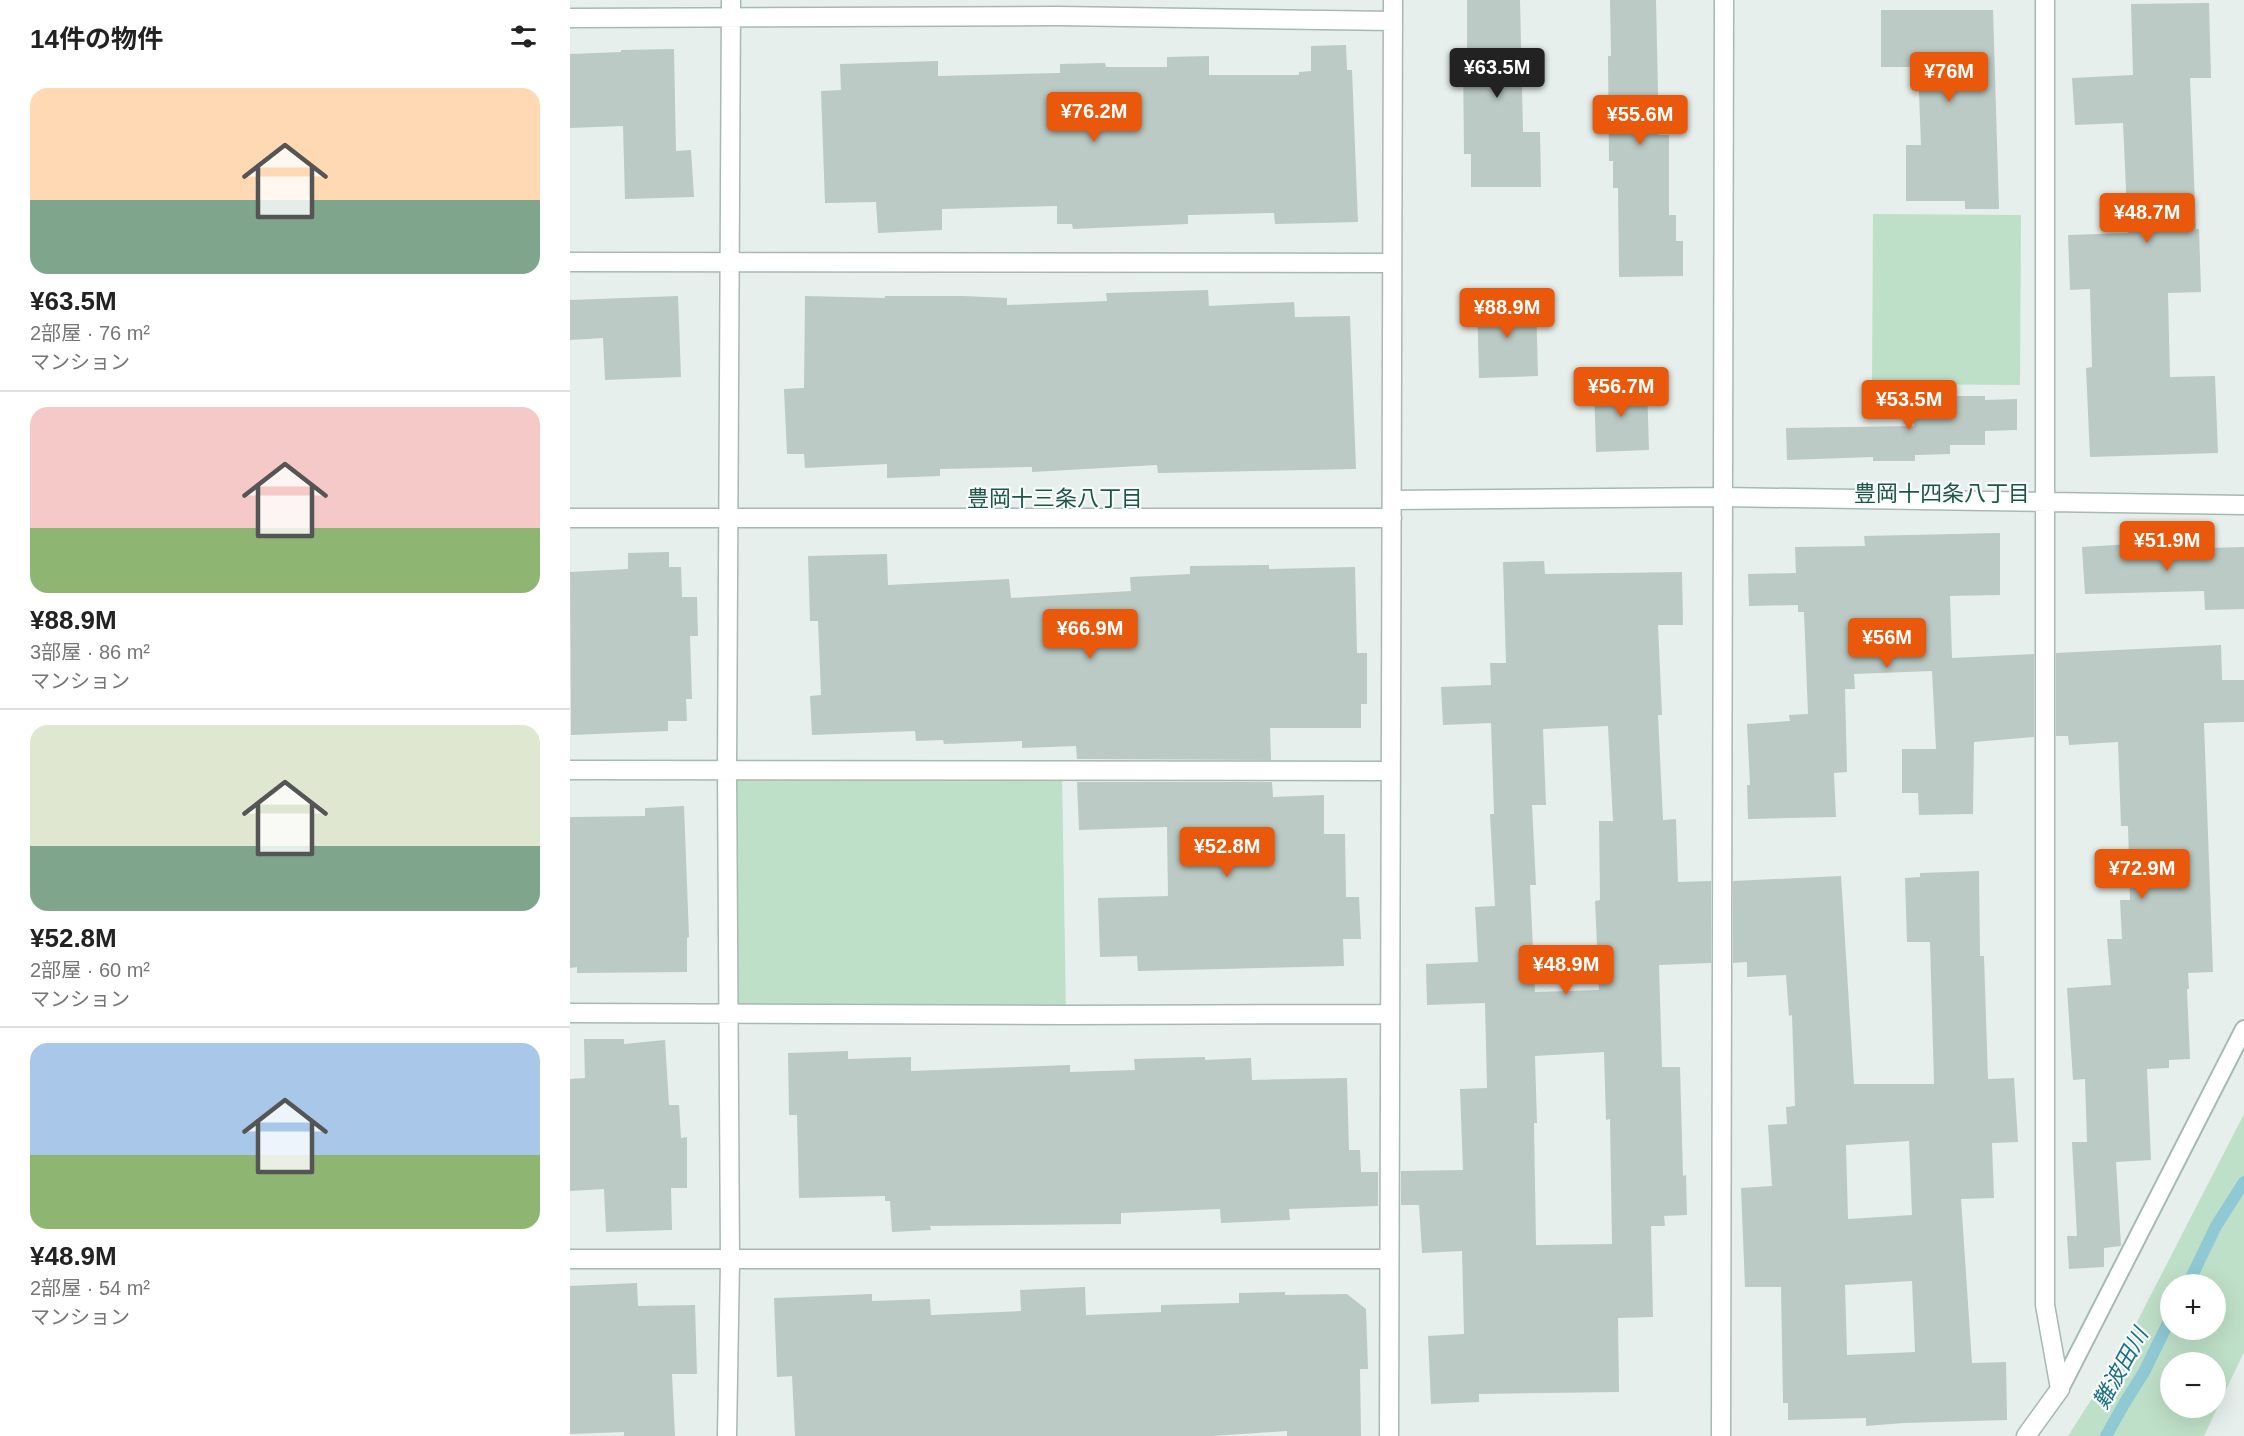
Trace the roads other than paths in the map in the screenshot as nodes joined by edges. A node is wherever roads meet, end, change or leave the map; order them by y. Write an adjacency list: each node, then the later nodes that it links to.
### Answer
1 (1393, 0): 7 (street)
2 (1724, 0): 11 (street)
3 (2045, 0): 12 (street)
4 (1058, 8): 5 (street); 7 (street)
5 (731, 9): 6 (street); 9 (street)
6 (570, 18)
7 (1393, 21): 10 (street)
8 (570, 262): 9 (street)
9 (730, 262): 10 (street); 16 (street)
10 (1392, 263): 14 (street)
11 (1722, 497): 12 (street); 14 (street); 30 (street)
12 (2046, 503): 13 (street); 27 (street)
13 (2244, 505)
14 (1392, 509): 16 (street); 19 (street)
15 (570, 518): 16 (street)
16 (729, 518): 18 (street)
17 (570, 770): 18 (street)
18 (727, 771): 19 (street); 21 (street)
19 (1390, 771): 22 (street)
20 (570, 1013): 21 (street)
21 (728, 1014): 22 (street); 26 (street)
22 (1390, 1014): 25 (street)
23 (2244, 1029): 27 (lane)
24 (570, 1259): 26 (street)
25 (1389, 1259): 26 (street); 29 (street)
26 (730, 1261): 28 (street)
27 (2060, 1389): 31 (street)
28 (727, 1436)
29 (1389, 1436)
30 (1721, 1436)
31 (2026, 1436)

